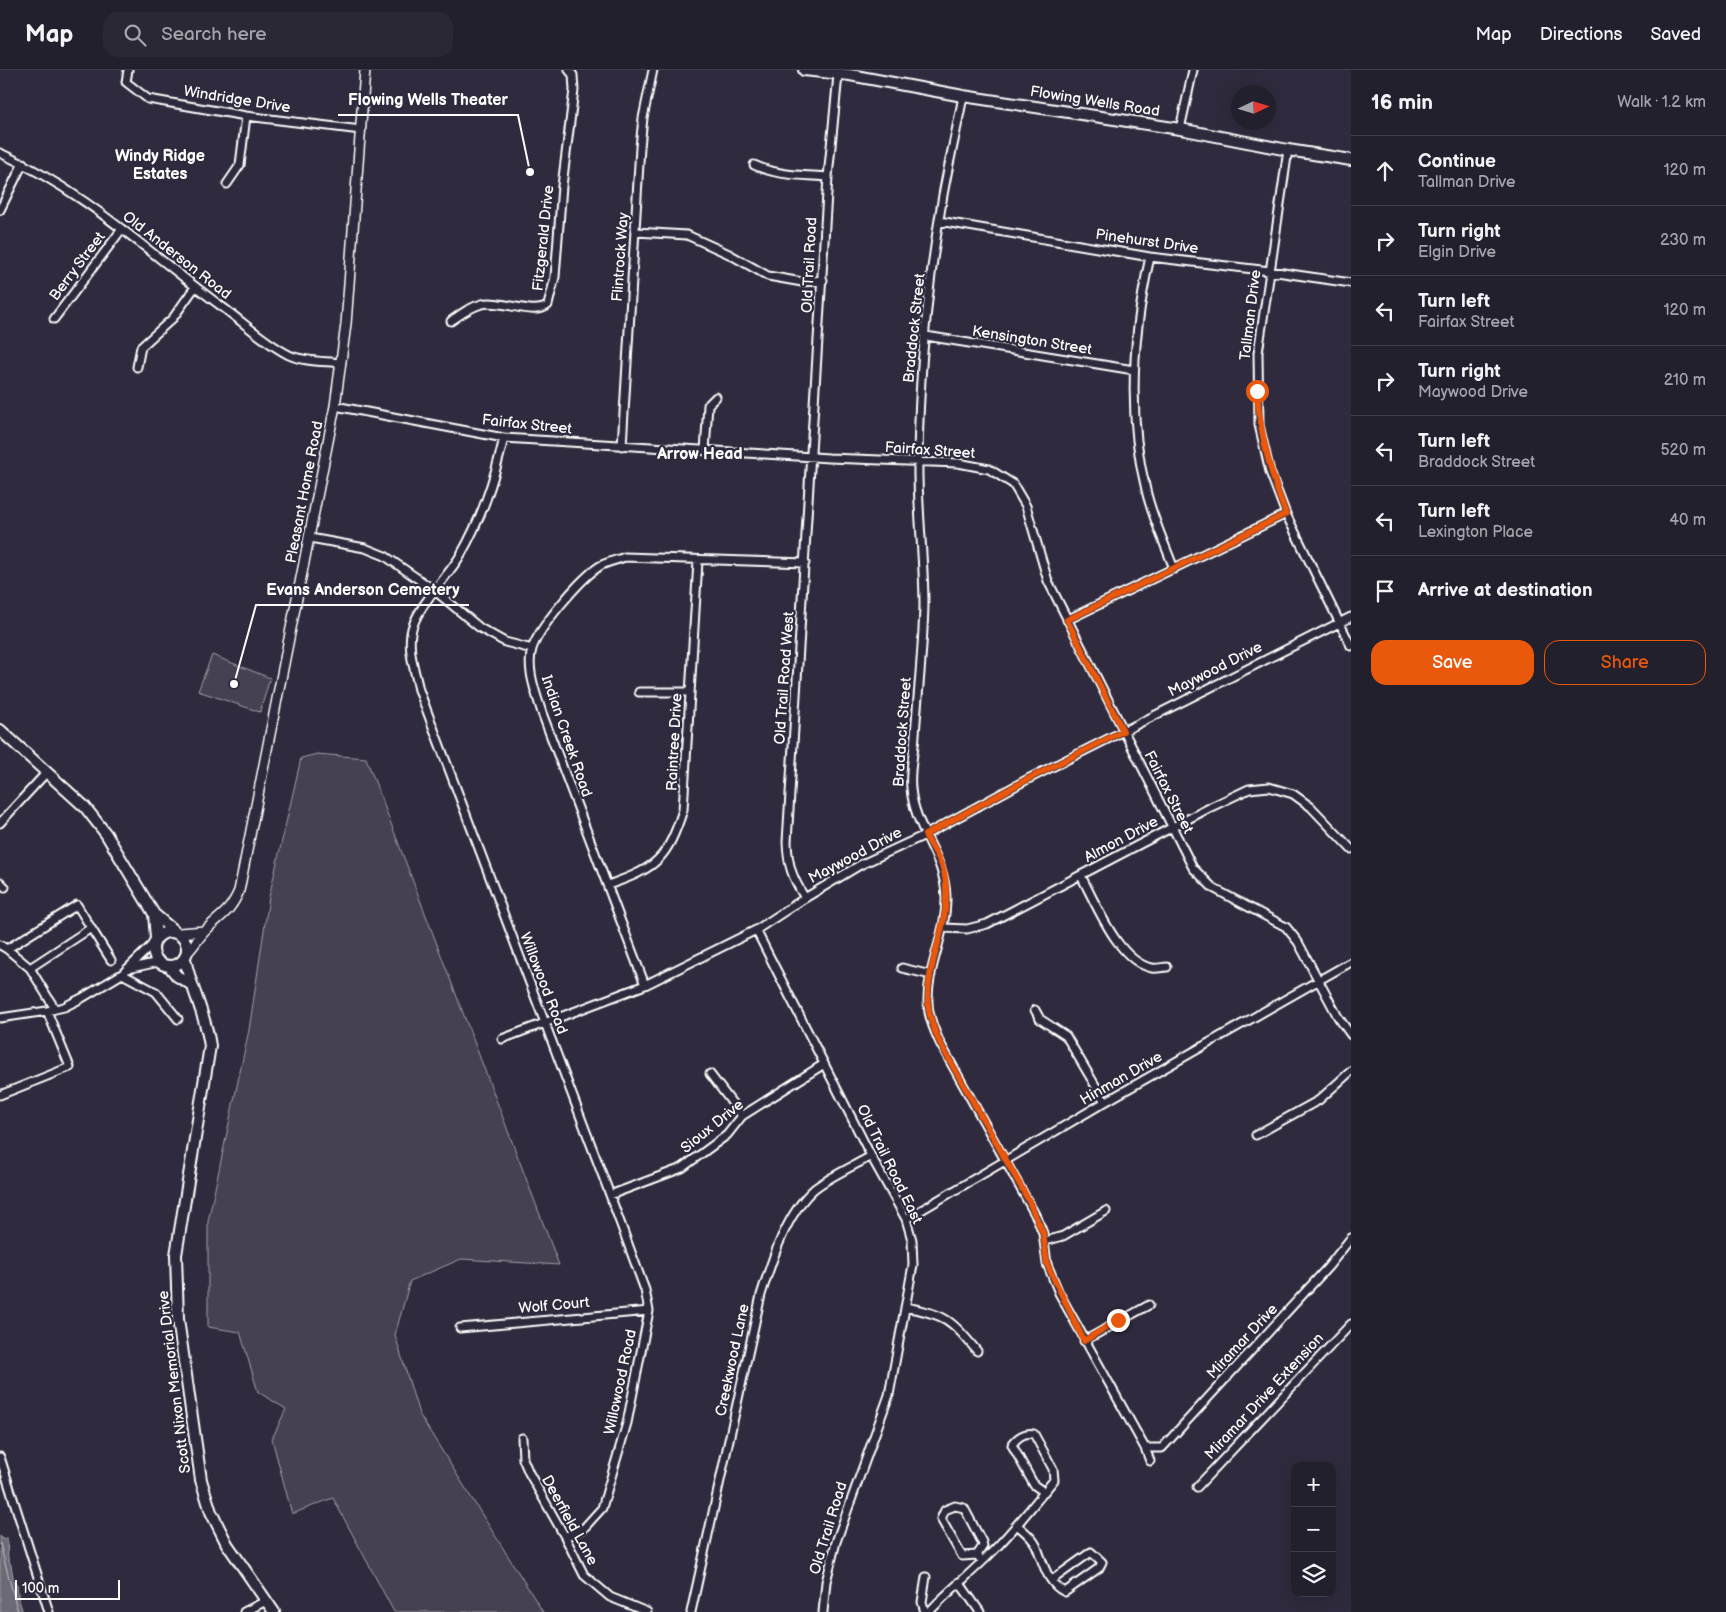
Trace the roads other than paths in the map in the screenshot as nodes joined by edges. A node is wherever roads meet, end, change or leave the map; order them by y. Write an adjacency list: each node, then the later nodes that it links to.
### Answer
1 (128, 70): 9 (street, Windridge Drive)
2 (365, 70): 11 (street, Pleasant Home Road)
3 (569, 70): 29 (street, Fitzgerald Drive)
4 (653, 70): 22 (street, Flintrock Way)
5 (804, 70): 7 (main road, Flowing Wells Road)
6 (1193, 70): 10 (street)
7 (838, 75): 8 (main road, Flowing Wells Road); 17 (street, Old Trail Road)
8 (962, 96): 10 (main road, Flowing Wells Road); 20 (street, Braddock Street)
9 (246, 116): 11 (street, Windridge Drive); 18 (street)
10 (1180, 129): 12 (main road, Flowing Wells Road)
11 (361, 130): 31 (street, Pleasant Home Road)
12 (1288, 150): 14 (main road, Flowing Wells Road); 24 (street, Tallman Drive)
13 (0, 153): 15 (street, Old Anderson Road)
14 (1351, 160)
15 (22, 163): 19 (street); 21 (street, Old Anderson Road)
16 (754, 165): 17 (street)
17 (828, 176): 25 (street, Old Trail Road)
18 (227, 184)
19 (0, 210)
20 (939, 222): 23 (street, Pinehurst Drive); 30 (street, Braddock Street)
21 (122, 229): 27 (street, Old Anderson Road); 28 (street, Berry Street)
22 (636, 232): 25 (street); 37 (street, Flintrock Way)
23 (1150, 257): 24 (street, Pinehurst Drive); 33 (street)
24 (1270, 271): 26 (street, Pinehurst Drive); 41 (street, Tallman Drive)
25 (822, 280): 39 (street, Old Trail Road)
26 (1351, 284)
27 (195, 287): 31 (street, Old Anderson Road); 32 (street)
28 (54, 319)
29 (450, 321)
30 (926, 336): 33 (street, Kensington Street); 40 (street, Braddock Street)
31 (341, 363): 35 (street, Pleasant Home Road)
32 (137, 367)
33 (1134, 370): 45 (street)
34 (716, 397): 38 (street)
35 (335, 406): 36 (street, Fairfax Street); 42 (street, Pleasant Home Road)
36 (504, 438): 37 (street, Fairfax Street); 46 (street, Willowood Road)
37 (622, 446): 38 (street, Fairfax Street)
38 (705, 451): 39 (street, Fairfax Street)
39 (812, 457): 40 (street, Fairfax Street); 44 (street, Old Trail Road West)
40 (918, 462): 48 (street, Fairfax Street); 59 (street, Braddock Street)
41 (1286, 514): 45 (street); 49 (street, Tallman Drive)
42 (310, 538): 46 (street); 68 (street, Pleasant Home Road)
43 (698, 561): 44 (street, Indian Creek Road); 51 (street, Indian Creek Road); 53 (street, Raintree Drive)
44 (805, 564): 63 (street, Old Trail Road West)
45 (1174, 569): 48 (street)
46 (434, 590): 51 (street); 91 (street, Willowood Road)
47 (1351, 617): 49 (street, Maywood Drive)
48 (1067, 620): 55 (street, Fairfax Street)
49 (1339, 623): 50 (street, Tallman Drive); 55 (street, Maywood Drive)
50 (1351, 646)
51 (532, 649): 62 (street, Indian Creek Road)
52 (639, 692): 53 (street)
53 (690, 692): 62 (street, Raintree Drive)
54 (0, 730): 56 (main road)
55 (1123, 731): 58 (street, Fairfax Street); 59 (street, Maywood Drive)
56 (47, 772): 57 (street); 64 (main road)
57 (0, 822)
58 (1171, 829): 60 (street, Almon Drive); 61 (street, Almon Drive); 83 (street, Fairfax Street)
59 (925, 835): 63 (street, Maywood Drive); 66 (street, Braddock Street)
60 (1351, 849)
61 (1081, 876): 66 (street, Almon Drive); 78 (street)
62 (608, 885): 85 (street, Indian Creek Road)
63 (805, 898): 67 (street, Maywood Drive)
64 (154, 914): 69 (main road); 70 (main road)
65 (91, 928): 72 (street); 74 (street); 79 (street)
66 (943, 928): 82 (street, Braddock Street)
67 (756, 930): 85 (street, Maywood Drive); 94 (street, Old Trail Road East)
68 (205, 931): 69 (street); 73 (street, Pleasant Home Road)
69 (177, 932): 70 (main road); 73 (main road)
70 (155, 941): 75 (main road); 81 (street)
71 (0, 945): 72 (street)
72 (7, 949): 79 (street)
73 (186, 956): 77 (main road); 84 (main road, Scott Nixon Memorial Drive)
74 (111, 960)
75 (158, 962): 77 (main road); 81 (street)
76 (1351, 962): 83 (street, Hinman Drive)
77 (170, 966): 84 (main road)
78 (1168, 967)
79 (30, 968): 86 (street)
80 (902, 968): 82 (street)
81 (124, 972): 86 (street); 90 (street)
82 (931, 975): 102 (street, Braddock Street)
83 (1320, 981): 92 (street, Fairfax Street); 98 (street, Hinman Drive)
84 (192, 985): 128 (main road, Scott Nixon Memorial Drive)
85 (644, 985): 91 (street, Maywood Drive)
86 (55, 1009): 88 (street)
87 (1035, 1010): 98 (street)
88 (47, 1011): 89 (street); 97 (street)
89 (0, 1018)
90 (178, 1019)
91 (545, 1023): 93 (street, Maywood Drive); 103 (street, Willowood Road)
92 (1351, 1035)
93 (502, 1039)
94 (824, 1064): 99 (street, Sioux Drive); 101 (street, Old Trail Road East)
95 (1351, 1071): 100 (street)
96 (710, 1074): 99 (street)
97 (0, 1095)
98 (1105, 1102): 102 (street, Hinman Drive)
99 (742, 1116): 103 (street, Sioux Drive)
100 (1256, 1135)
101 (871, 1156): 105 (street, Old Trail Road East); 133 (street, Creekwood Lane)
102 (1006, 1161): 105 (street, Hinman Drive); 107 (street, Braddock Street)
103 (610, 1195): 110 (street, Willowood Road)
104 (1106, 1211): 107 (street)
105 (906, 1219): 109 (street, Old Trail Road East)
106 (1351, 1238): 116 (street, Miramar Drive)
107 (1045, 1240): 113 (street, Braddock Street)
108 (1149, 1305): 113 (street)
109 (905, 1306): 114 (street); 117 (street, Old Trail Road East)
110 (649, 1311): 112 (street, Wolf Court); 123 (street, Willowood Road)
111 (1351, 1324): 120 (street, Miramar Drive Extension)
112 (460, 1328)
113 (1084, 1341): 116 (street, Braddock Street)
114 (977, 1351)
115 (522, 1438): 123 (street, Deerfield Lane)
116 (1145, 1448): 119 (street, Braddock Street)
117 (866, 1454): 134 (street, Old Trail Road)
118 (0, 1457): 129 (street)
119 (1150, 1461)
120 (1197, 1487)
121 (1044, 1492): 121 (street); 122 (street)
122 (1017, 1525): 124 (street); 126 (street)
123 (565, 1537): 132 (street, Deerfield Lane)
124 (979, 1558): 124 (street); 127 (street)
125 (926, 1577): 135 (street)
126 (1052, 1580): 126 (street)
127 (959, 1582): 136 (street); 137 (street)
128 (266, 1601): 130 (street); 131 (main road, Scott Nixon Memorial Drive)
129 (49, 1612)
130 (244, 1612)
131 (274, 1612)
132 (647, 1612)
133 (692, 1612)
134 (823, 1612)
135 (925, 1612)
136 (929, 1612)
137 (980, 1612)

